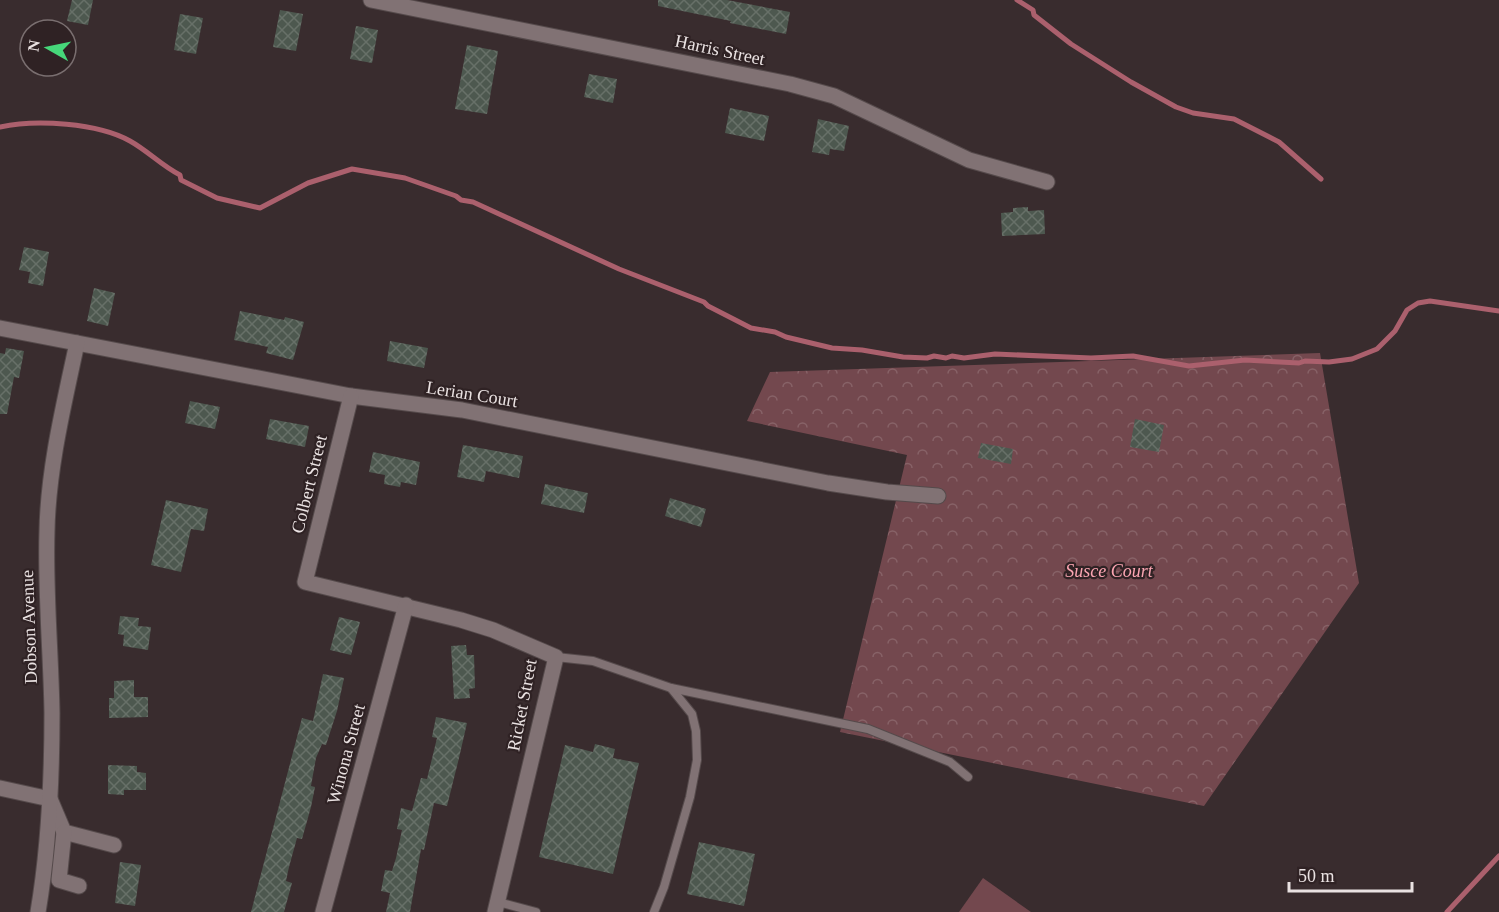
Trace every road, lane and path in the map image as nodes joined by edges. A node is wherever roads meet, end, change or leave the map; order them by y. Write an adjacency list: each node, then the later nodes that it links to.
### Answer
1 (371, 0): 2 (street, Harris Street)
2 (1047, 182)
3 (0, 328): 4 (street, Lerian Court)
4 (77, 343): 5 (street, Lerian Court); 13 (street, Dobson Avenue)
5 (351, 396): 6 (street, Lerian Court); 7 (street, Colbert Street)
6 (938, 496)
7 (305, 582): 8 (street, Ricket Street)
8 (406, 605): 9 (street, Ricket Street); 19 (street, Winona Street)
9 (556, 657): 10 (lane); 17 (street, Ricket Street)
10 (671, 687): 11 (lane); 21 (lane)
11 (968, 777)
12 (0, 788): 13 (street)
13 (50, 800): 14 (street); 18 (street, Dobson Avenue)
14 (64, 832): 15 (street); 16 (street)
15 (114, 845)
16 (79, 886)
17 (496, 907): 20 (lane)
18 (38, 912)
19 (323, 912)
20 (536, 912)
21 (655, 912)

